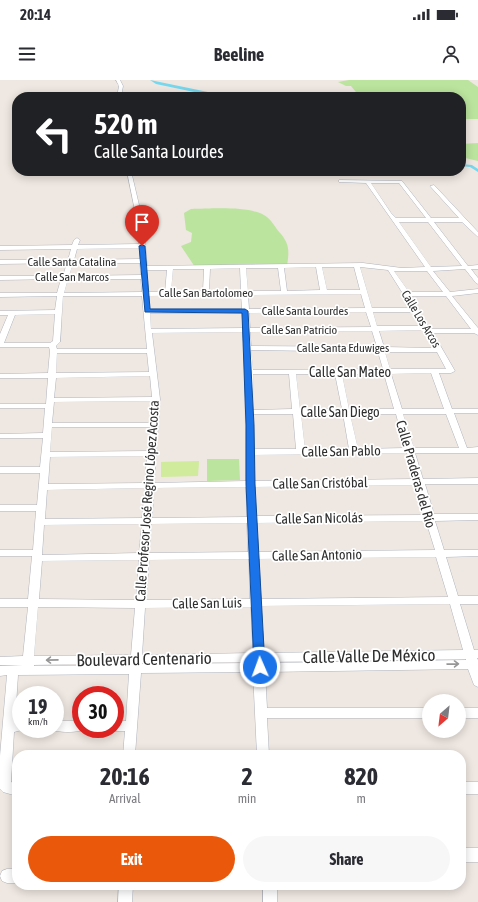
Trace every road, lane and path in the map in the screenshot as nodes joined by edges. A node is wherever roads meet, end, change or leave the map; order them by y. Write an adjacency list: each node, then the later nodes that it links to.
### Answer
1 (118, 80): 2 (street)
2 (120, 92)
3 (130, 176): 12 (street, Calle Profesor José Regino López Acosta)
4 (341, 181): 5 (street)
5 (367, 181): 7 (street); 9 (street)
6 (432, 186): 8 (street)
7 (395, 220): 9 (street); 26 (street)
8 (464, 220): 9 (street); 10 (street)
9 (430, 221): 20 (street)
10 (478, 235)
11 (76, 244): 12 (street); 13 (street); 15 (street)
12 (142, 246): 24 (street, Calle Profesor José Regino López Acosta)
13 (0, 248)
14 (0, 262): 15 (street, Calle Santa Catalina)
15 (69, 262): 24 (street, Calle Santa Catalina); 27 (street)
16 (356, 265): 18 (street); 25 (street); 31 (street, Calle Praderas del Río)
17 (281, 266): 18 (street); 23 (street); 34 (street)
18 (319, 266): 35 (street)
19 (207, 267): 22 (street); 23 (street); 32 (street)
20 (466, 267): 21 (street); 26 (street); 29 (street)
21 (478, 267)
22 (170, 268): 24 (street); 38 (street)
23 (243, 268): 33 (street)
24 (144, 269): 27 (street, Calle San Marcos); 37 (street, Calle Profesor José Regino López Acosta)
25 (390, 269): 26 (street); 39 (street, Calle Los Arcos)
26 (429, 270): 40 (street)
27 (65, 277): 28 (street, Calle San Marcos); 36 (street)
28 (0, 278)
29 (478, 282)
30 (478, 291): 40 (street)
31 (363, 292): 35 (street, Calle San Bartolomeo); 45 (street, Calle Praderas del Río)
32 (206, 293): 33 (street, Calle San Bartolomeo); 38 (street, Calle San Bartolomeo)
33 (244, 293): 34 (street, Calle San Bartolomeo); 44 (street)
34 (284, 293): 35 (street, Calle San Bartolomeo)
35 (324, 293)
36 (60, 294): 37 (street, Calle San Bartolomeo); 41 (street, Calle San Bartolomeo); 47 (street)
37 (146, 294): 38 (street, Calle San Bartolomeo); 43 (street, Calle Profesor José Regino López Acosta)
38 (168, 294)
39 (407, 294): 40 (street); 42 (street, Calle Los Arcos)
40 (448, 294): 53 (street)
41 (0, 295)
42 (415, 310): 45 (street, Calle Santa Lourdes); 51 (street, Calle Los Arcos)
43 (147, 311): 44 (street, Calle Santa Lourdes); 52 (street, Calle Profesor José Regino López Acosta)
44 (245, 311): 45 (street, Calle Santa Lourdes); 50 (street)
45 (368, 311): 49 (street, Calle Praderas del Río)
46 (12, 312): 47 (street); 48 (street); 54 (street)
47 (59, 312): 55 (street)
48 (0, 313)
49 (374, 329): 50 (street, Calle San Patricio); 51 (street, Calle San Patricio); 57 (street, Calle Praderas del Río)
50 (246, 330): 52 (street, Calle San Patricio); 56 (street)
51 (427, 330): 53 (street, Calle San Patricio); 58 (street, Calle Los Arcos)
52 (148, 331): 59 (street, Calle Profesor José Regino López Acosta)
53 (477, 332)
54 (0, 344): 55 (street)
55 (53, 348): 59 (street); 67 (street)
56 (248, 348): 57 (street, Calle Santa Eduwiges); 63 (street)
57 (380, 348): 58 (street, Calle Santa Eduwiges); 61 (street, Calle Praderas del Río)
58 (439, 350): 60 (street, Calle Los Arcos)
59 (151, 352): 66 (street, Calle Profesor José Regino López Acosta)
60 (451, 370): 62 (street, Calle San Mateo)
61 (386, 371): 62 (street, Calle San Mateo); 65 (street, Calle San Mateo); 72 (street, Calle Praderas del Río)
62 (434, 371): 73 (street)
63 (249, 372): 64 (street, Calle San Mateo); 75 (street)
64 (292, 372): 65 (street, Calle San Mateo); 76 (street)
65 (338, 372): 77 (street)
66 (153, 374): 67 (street); 69 (street, Calle Profesor José Regino López Acosta)
67 (51, 375): 68 (street); 70 (street)
68 (0, 376)
69 (156, 399): 70 (street); 79 (street, Calle Profesor José Regino López Acosta)
70 (49, 403): 71 (street); 78 (street)
71 (0, 406)
72 (399, 411): 73 (street, Calle San Diego); 77 (street, Calle San Diego); 82 (street, Calle Praderas del Río)
73 (449, 411): 74 (street, Calle San Diego); 83 (street)
74 (478, 411)
75 (250, 412): 76 (street, Calle San Diego); 86 (street)
76 (296, 412): 77 (street, Calle San Diego); 87 (street)
77 (346, 412): 85 (street)
78 (47, 425): 79 (street); 80 (street)
79 (154, 425): 88 (street, Calle Profesor José Regino López Acosta)
80 (46, 435): 81 (street); 89 (street)
81 (0, 436)
82 (409, 450): 83 (street, Calle San Pablo); 85 (street, Calle San Pablo); 92 (street, Calle Praderas del Río)
83 (464, 450): 84 (street, Calle San Pablo)
84 (478, 450)
85 (354, 451): 87 (street, Calle San Pablo)
86 (251, 452): 87 (street, Calle San Pablo); 94 (street)
87 (301, 452)
88 (151, 453): 89 (street); 95 (street, Calle Profesor José Regino López Acosta)
89 (45, 455): 91 (street)
90 (0, 470): 91 (street)
91 (43, 470): 96 (street)
92 (418, 482): 93 (street, Calle San Cristóbal); 94 (street, Calle San Cristóbal); 99 (street, Calle Praderas del Río)
93 (478, 482)
94 (250, 484): 95 (street, Calle San Cristóbal); 101 (street)
95 (149, 485): 96 (street, Calle San Cristóbal); 102 (street, Calle Profesor José Regino López Acosta)
96 (42, 487): 98 (street)
97 (0, 508): 98 (street)
98 (41, 508): 103 (street)
99 (428, 517): 100 (street, Calle San Nicolás); 101 (street, Calle San Nicolás); 105 (street, Calle Praderas del Río)
100 (478, 517)
101 (252, 519): 102 (street, Calle San Nicolás); 108 (street)
102 (146, 520): 103 (street, Calle San Nicolás); 109 (street, Calle Profesor José Regino López Acosta)
103 (40, 522): 107 (street)
104 (0, 553): 107 (street, Calle San Antonio)
105 (439, 553): 106 (street, Calle San Antonio); 108 (street, Calle San Antonio); 110 (street, Calle Praderas del Río)
106 (478, 553)
107 (37, 556): 109 (street, Calle San Antonio); 114 (street)
108 (253, 556): 109 (street, Calle San Antonio); 112 (street)
109 (144, 557): 115 (street, Calle Profesor José Regino López Acosta)
110 (454, 600): 111 (street, Calle San Luis); 112 (street, Calle San Luis); 116 (street, Calle Praderas del Río)
111 (478, 600)
112 (256, 602): 115 (street, Calle San Luis); 118 (street)
113 (0, 603): 114 (street, Calle San Luis)
114 (33, 603): 115 (street, Calle San Luis); 120 (street)
115 (140, 604): 119 (street, Calle Profesor José Regino López Acosta)
116 (474, 659): 118 (street, Calle Valle De México); 123 (street, Calle Praderas del Río)
117 (0, 661): 120 (street)
118 (260, 662): 119 (street, Boulevard Centenario); 125 (street)
119 (135, 664): 120 (street, Boulevard Centenario); 130 (street, Calle Profesor José Regino López Acosta)
120 (28, 665): 122 (street)
121 (0, 670): 122 (street)
122 (13, 670): 124 (street)
123 (478, 682)
124 (14, 686)
125 (261, 713): 126 (street); 133 (street)
126 (422, 713)
127 (466, 713): 128 (street)
128 (478, 713)
129 (124, 726): 130 (street)
130 (131, 726): 132 (street, Calle Profesor José Regino López Acosta)
131 (13, 738): 136 (street)
132 (129, 750)
133 (263, 750)
134 (466, 788): 135 (street)
135 (478, 788)
136 (12, 789)
137 (466, 855): 138 (street)
138 (478, 855)
139 (126, 890): 141 (street)
140 (270, 890): 142 (street)
141 (126, 902)
142 (270, 902)

